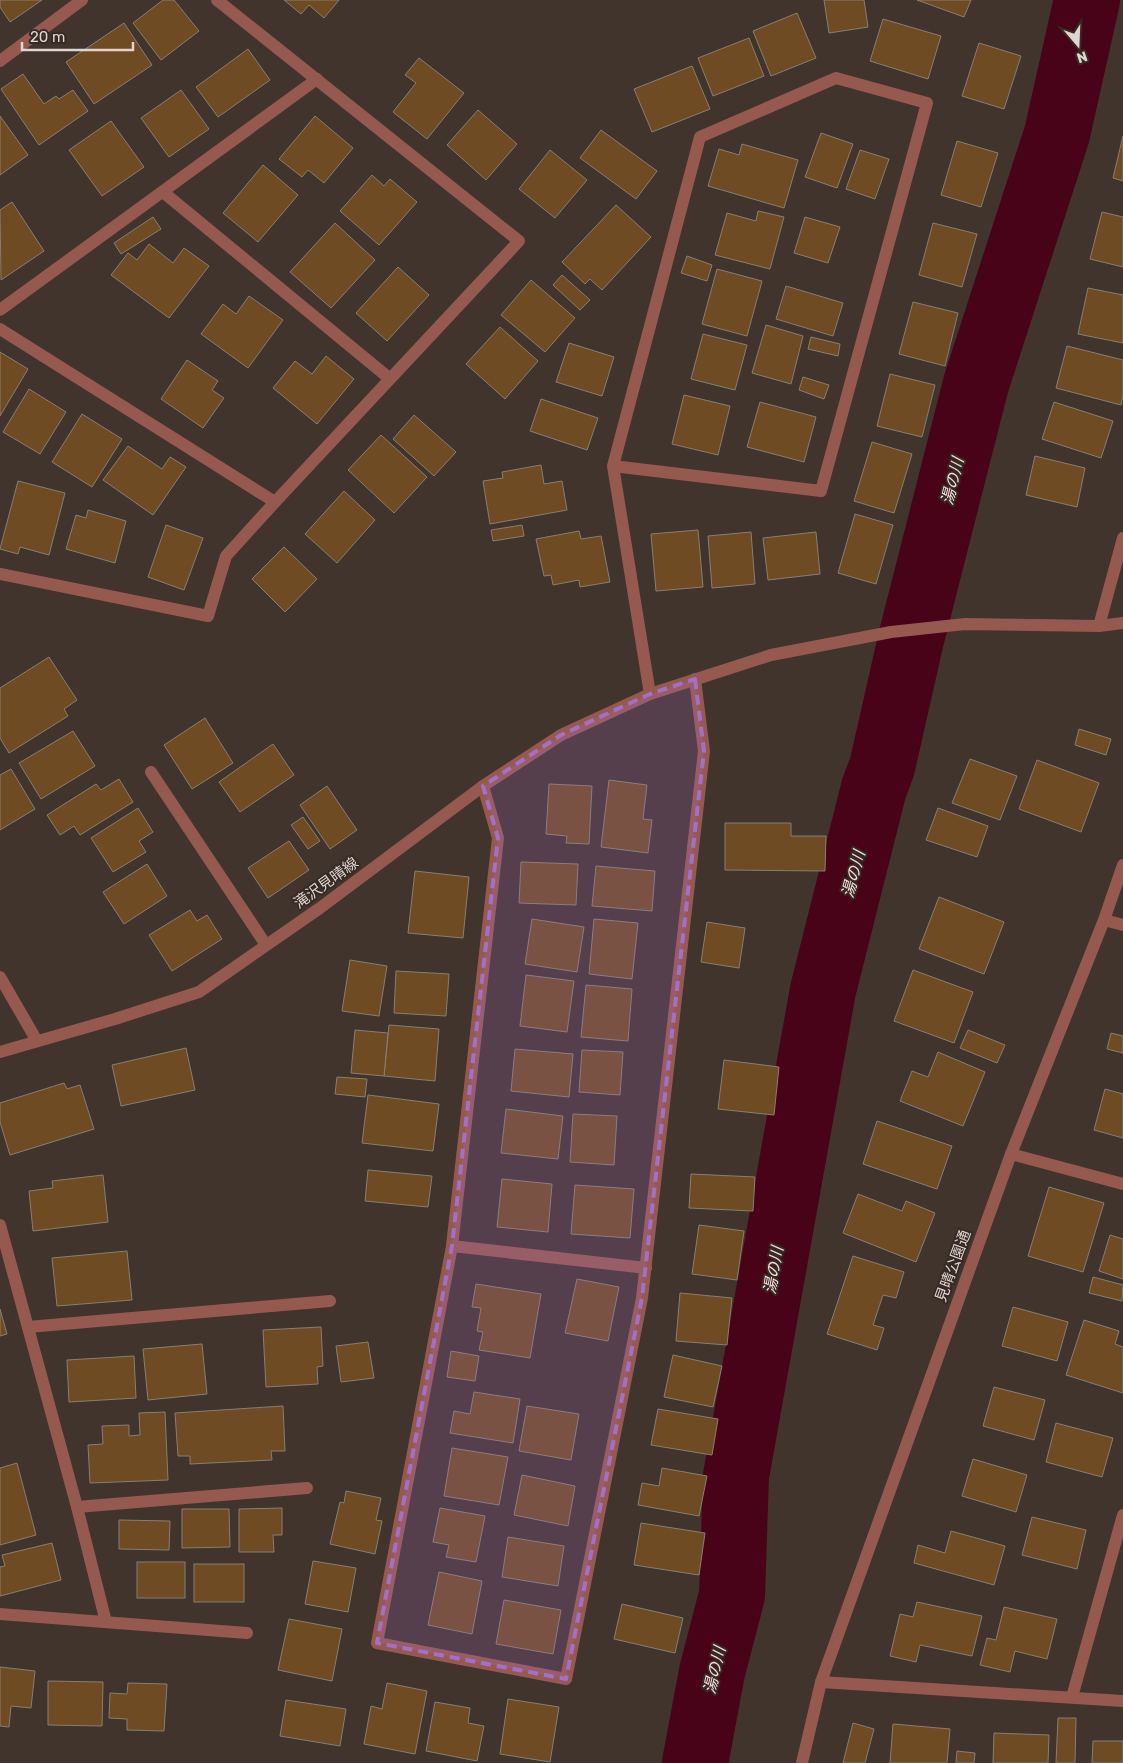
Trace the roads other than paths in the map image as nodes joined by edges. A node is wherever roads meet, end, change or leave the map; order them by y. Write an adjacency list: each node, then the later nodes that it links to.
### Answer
1 (82, 0): 3 (street)
2 (217, 0): 4 (street)
3 (0, 61)
4 (317, 79): 5 (street); 8 (street)
5 (163, 192): 6 (street); 8 (street)
6 (0, 310)
7 (0, 329): 10 (street)
8 (389, 378): 10 (street)
9 (613, 466): 9 (street); 16 (street)
10 (275, 502): 12 (street)
11 (1123, 538): 14 (street)
12 (0, 574)
13 (1123, 623): 14 (street, 滝沢見晴線)
14 (1100, 626): 15 (street, 滝沢見晴線)
15 (695, 679): 16 (street, 滝沢見晴線); 30 (street)
16 (650, 694): 18 (street, 滝沢見晴線)
17 (151, 772): 22 (street)
18 (483, 786): 22 (street, 滝沢見晴線); 29 (street)
19 (1123, 865): 20 (street, 見晴公園通)
20 (1104, 920): 21 (street); 26 (street, 見晴公園通)
21 (1123, 924)
22 (266, 945): 24 (street, 滝沢見晴線)
23 (0, 977): 24 (street)
24 (37, 1041): 25 (street, 滝沢見晴線)
25 (0, 1052)
26 (1011, 1154): 27 (street); 39 (street, 見晴公園通)
27 (1123, 1184)
28 (0, 1225): 32 (street)
29 (452, 1246): 30 (street); 30 (street)
30 (646, 1268)
31 (330, 1301): 32 (street)
32 (28, 1327): 34 (street)
33 (306, 1488): 34 (street)
34 (77, 1507): 37 (street)
35 (1123, 1515): 40 (street)
36 (0, 1614): 37 (street)
37 (106, 1622): 38 (street)
38 (247, 1633)
39 (821, 1682): 40 (street); 42 (street, 見晴公園通)
40 (1072, 1697): 41 (street)
41 (1123, 1701)
42 (802, 1763)

